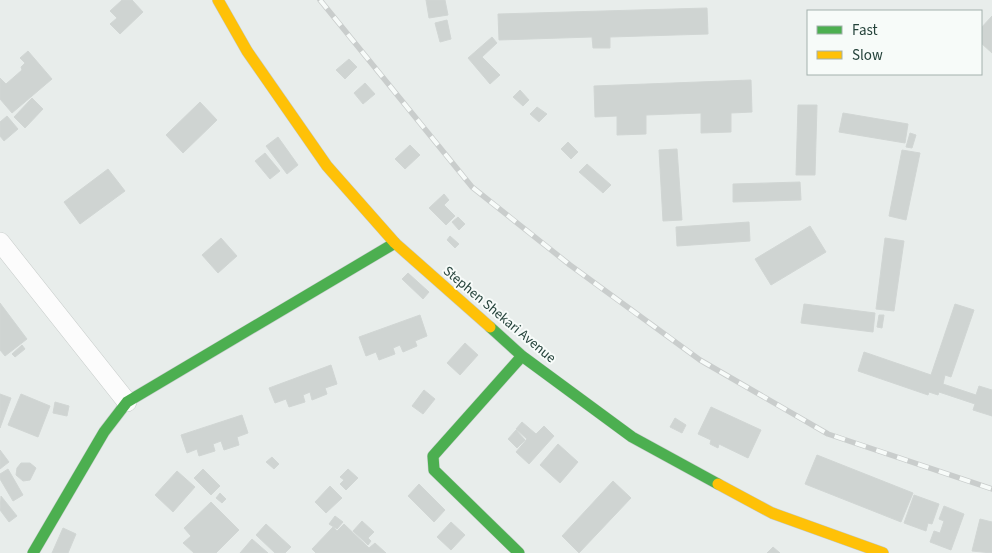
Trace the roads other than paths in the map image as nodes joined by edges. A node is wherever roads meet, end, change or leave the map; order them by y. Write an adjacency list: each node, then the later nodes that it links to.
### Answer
1 (218, 0): 3 (street, Stephen Shekari Avenue)
2 (0, 242): 5 (street)
3 (395, 243): 4 (street, Stephen Shekari Avenue); 5 (street)
4 (522, 356): 7 (street); 8 (street, Stephen Shekari Avenue)
5 (127, 402): 6 (street)
6 (33, 553)
7 (520, 553)
8 (883, 553)

